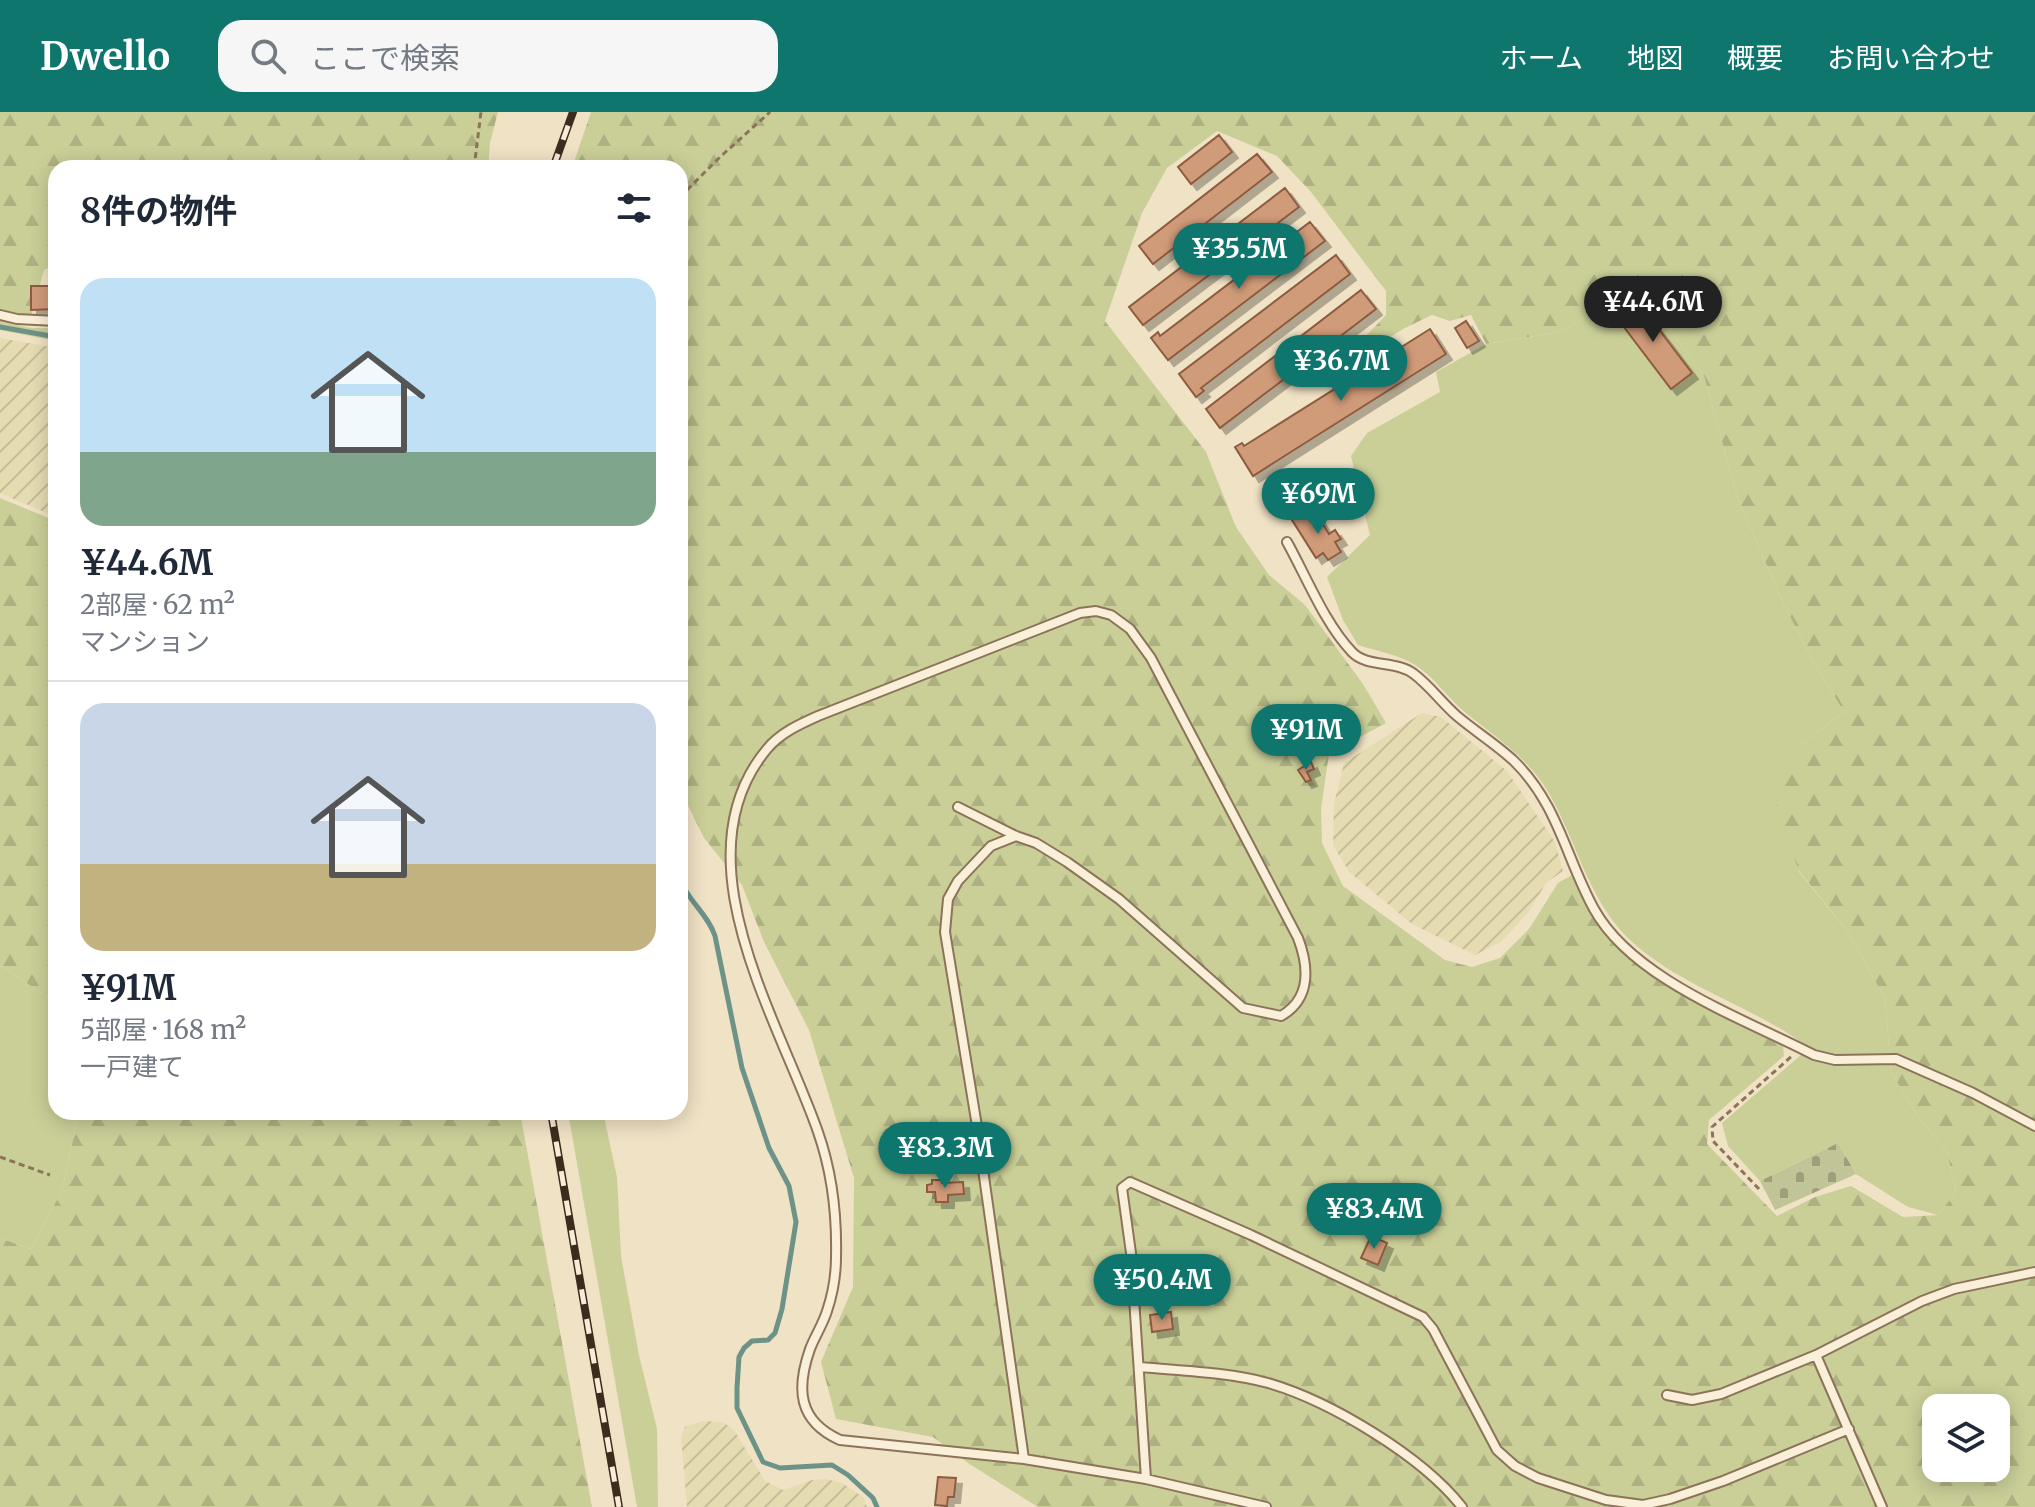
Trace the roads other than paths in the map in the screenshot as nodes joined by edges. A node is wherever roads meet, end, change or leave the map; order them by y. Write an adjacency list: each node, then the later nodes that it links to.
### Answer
1 (0, 315): 2 (lane)
2 (48, 321)
3 (1287, 542): 6 (lane)
4 (958, 807): 5 (lane)
5 (1016, 836): 12 (lane); 12 (lane)
6 (2035, 1126)
7 (2035, 1272): 8 (lane)
8 (1816, 1355): 10 (lane); 11 (lane)
9 (1140, 1367): 11 (lane); 13 (lane); 15 (lane)
10 (1667, 1395)
11 (1849, 1429): 16 (lane)
12 (1024, 1459): 13 (lane)
13 (1146, 1479): 14 (lane)
14 (1266, 1507)
15 (1462, 1507)
16 (1882, 1507)

